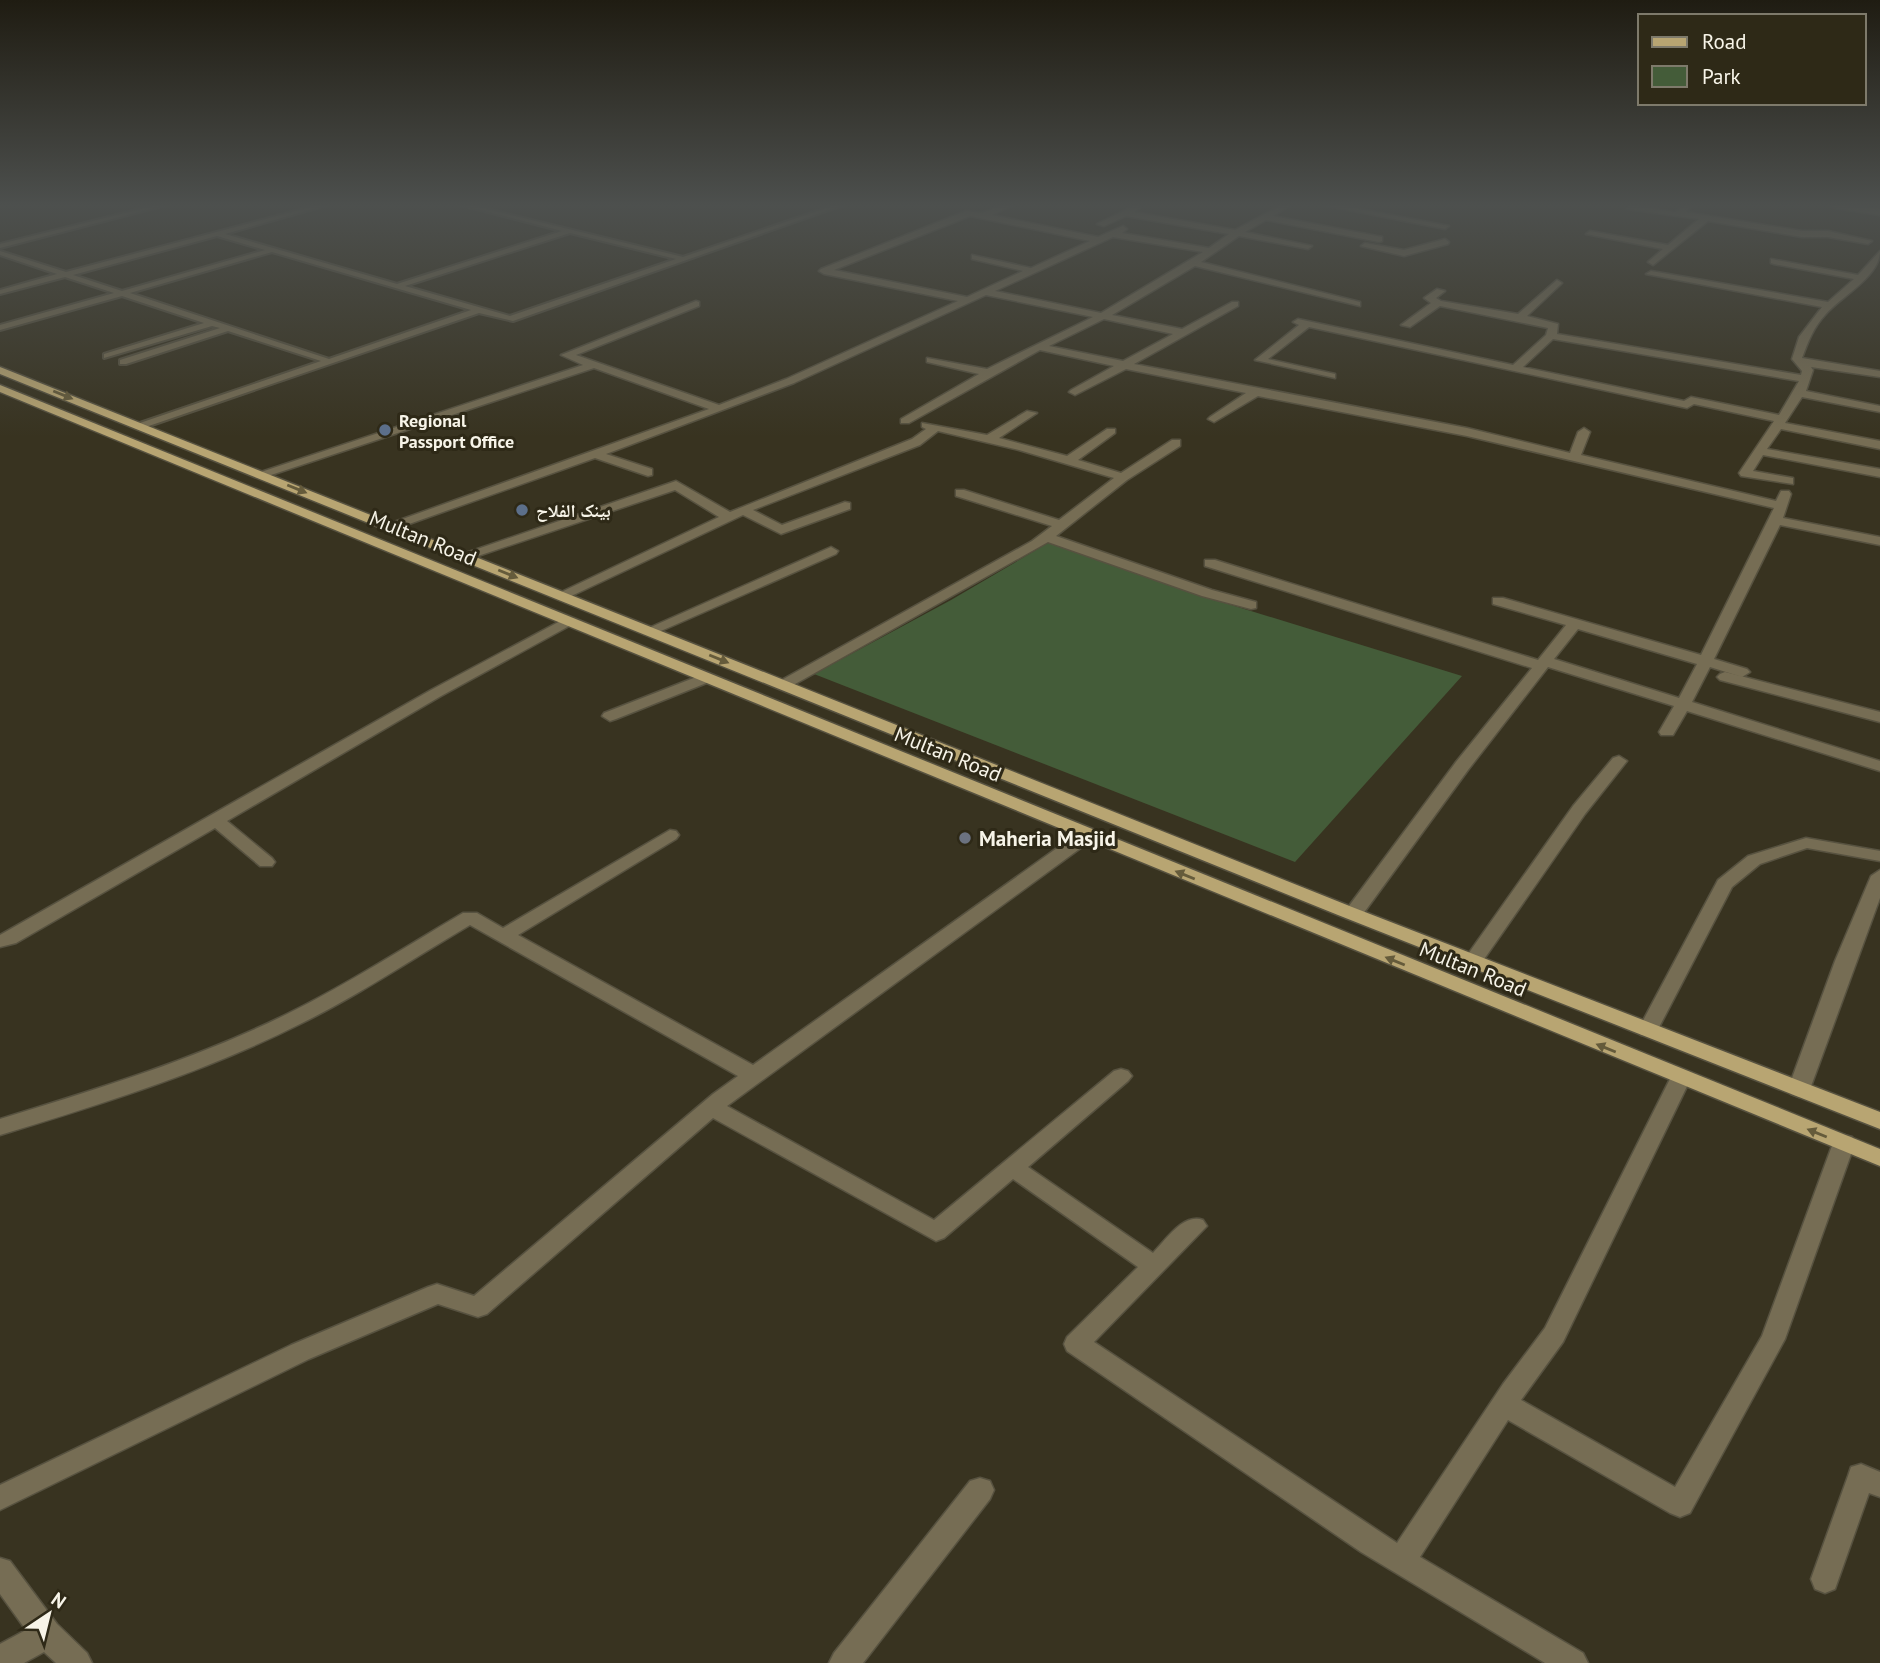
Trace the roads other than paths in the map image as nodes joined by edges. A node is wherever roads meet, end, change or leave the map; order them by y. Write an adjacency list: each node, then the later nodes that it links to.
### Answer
1 (36, 283): 16 (lane)
2 (89, 283): 18 (lane)
3 (158, 283): 18 (lane)
4 (386, 283): 14 (lane)
5 (409, 283): 14 (lane)
6 (615, 283): 25 (lane)
7 (882, 283): 19 (street)
8 (1007, 283): 17 (street)
9 (1161, 283): 26 (street)
10 (1277, 283): 23 (street)
11 (1557, 283): 27 (street)
12 (1700, 283): 24 (street)
13 (1856, 283): 24 (street)
14 (398, 286): 25 (lane)
15 (1440, 291): 21 (street)
16 (0, 292)
17 (986, 292): 19 (street); 26 (street)
18 (121, 293): 28 (lane); 30 (lane)
19 (968, 300): 52 (street)
20 (696, 303): 40 (street)
21 (1438, 303): 27 (street); 29 (street)
22 (1235, 304): 32 (street)
23 (1357, 304)
24 (1829, 305): 39 (street)
25 (480, 310): 37 (lane)
26 (1104, 316): 32 (street); 34 (street)
27 (1520, 317): 33 (street)
28 (212, 323): 31 (lane); 35 (lane)
29 (1406, 325)
30 (0, 328)
31 (229, 328): 37 (lane); 38 (lane)
32 (1185, 333): 41 (street)
33 (1551, 336): 42 (street); 47 (street)
34 (1040, 347): 41 (street); 44 (street)
35 (107, 356)
36 (931, 360): 44 (street)
37 (328, 361): 57 (lane)
38 (123, 362)
39 (1800, 362): 45 (street); 47 (street)
40 (593, 365): 52 (street); 70 (street)
41 (1125, 365): 49 (street); 50 (street)
42 (1514, 369): 46 (street); 56 (street)
43 (0, 370): 57 (main road, Multan Road, one-way to 57)
44 (989, 373): 58 (street)
45 (1880, 374)
46 (1331, 376)
47 (1805, 379): 51 (street)
48 (0, 388): 90 (main road, Multan Road)
49 (1075, 392)
50 (1256, 392): 55 (street); 66 (street)
51 (1799, 393): 53 (street); 56 (street)
52 (719, 409): 65 (street)
53 (1880, 409)
54 (1031, 414): 61 (street)
55 (1214, 419)
56 (1781, 422): 63 (street); 64 (street)
57 (139, 426): 70 (main road, Multan Road)
58 (936, 427): 61 (street); 75 (street)
59 (1111, 431): 67 (street)
60 (1584, 432): 66 (street)
61 (989, 439): 67 (street)
62 (1176, 443): 71 (street)
63 (1880, 445)
64 (1760, 451): 69 (street); 74 (street)
65 (596, 454): 68 (street); 79 (street)
66 (1574, 457): 74 (street)
67 (1068, 461): 71 (street)
68 (648, 472)
69 (1880, 472)
70 (261, 474): 79 (main road, Multan Road, one-way to 79)
71 (1123, 477): 78 (street)
72 (960, 493): 78 (street)
73 (845, 506): 75 (street)
74 (1782, 506): 77 (street)
75 (743, 510): 76 (street)
76 (729, 517): 83 (street); 87 (street)
77 (1776, 520): 81 (street); 94 (street)
78 (1062, 525): 80 (street)
79 (390, 526): 83 (main road, Multan Road)
80 (1046, 537): 86 (street); 97 (street)
81 (1880, 541)
82 (831, 551): 92 (street)
83 (464, 556): 87 (main road, Multan Road, one-way to 87)
84 (1210, 563): 85 (street)
85 (1245, 573): 86 (street); 93 (street)
86 (1214, 595): 89 (street)
87 (562, 596): 92 (main road, Multan Road)
88 (1498, 601): 91 (street)
89 (1251, 605)
90 (566, 622): 96 (main road, Multan Road); 104 (street)
91 (1575, 623): 93 (street); 94 (street)
92 (649, 631): 97 (main road, Multan Road, one-way to 97)
93 (1544, 664): 98 (street); 110 (street)
94 (1704, 667): 95 (street); 98 (street); 100 (street)
95 (1742, 672)
96 (704, 678): 99 (street); 106 (main road, Multan Road)
97 (783, 685): 110 (main road, Multan Road)
98 (1685, 704): 101 (street); 103 (street)
99 (610, 716)
100 (1880, 717)
101 (1667, 732)
102 (1619, 761): 114 (street)
103 (1880, 766)
104 (216, 820): 108 (street); 113 (street)
105 (670, 835): 112 (street)
106 (1087, 835): 116 (street); 118 (main road, Multan Road, one-way to 106)
107 (1880, 856): 115 (street)
108 (266, 862)
109 (1880, 876): 111 (street)
110 (1353, 914): 114 (main road, Multan Road)
111 (1871, 921): 119 (street)
112 (503, 936): 116 (street); 122 (street)
113 (0, 941)
114 (1473, 961): 115 (main road, Multan Road)
115 (1648, 1030): 119 (main road, Multan Road)
116 (754, 1075): 120 (street)
117 (1121, 1076): 125 (street)
118 (1680, 1078): 123 (main road, Multan Road, one-way to 118); 128 (street)
119 (1799, 1089): 121 (main road, Multan Road)
120 (712, 1107): 125 (street); 131 (street)
121 (1880, 1121)
122 (0, 1127)
123 (1844, 1143): 124 (main road, Multan Road); 128 (street)
124 (1880, 1158)
125 (1012, 1167): 127 (street)
126 (1195, 1226): 127 (street)
127 (1154, 1266): 132 (street)
128 (1504, 1404): 132 (street)
129 (1880, 1485): 134 (street)
130 (980, 1490): 138 (street)
131 (0, 1498)
132 (1401, 1561): 139 (street)
133 (0, 1571): 135 (street)
134 (1825, 1579)
135 (47, 1634): 136 (street); 137 (street)
136 (0, 1660)
137 (77, 1663)
138 (844, 1663)
139 (1573, 1663)

